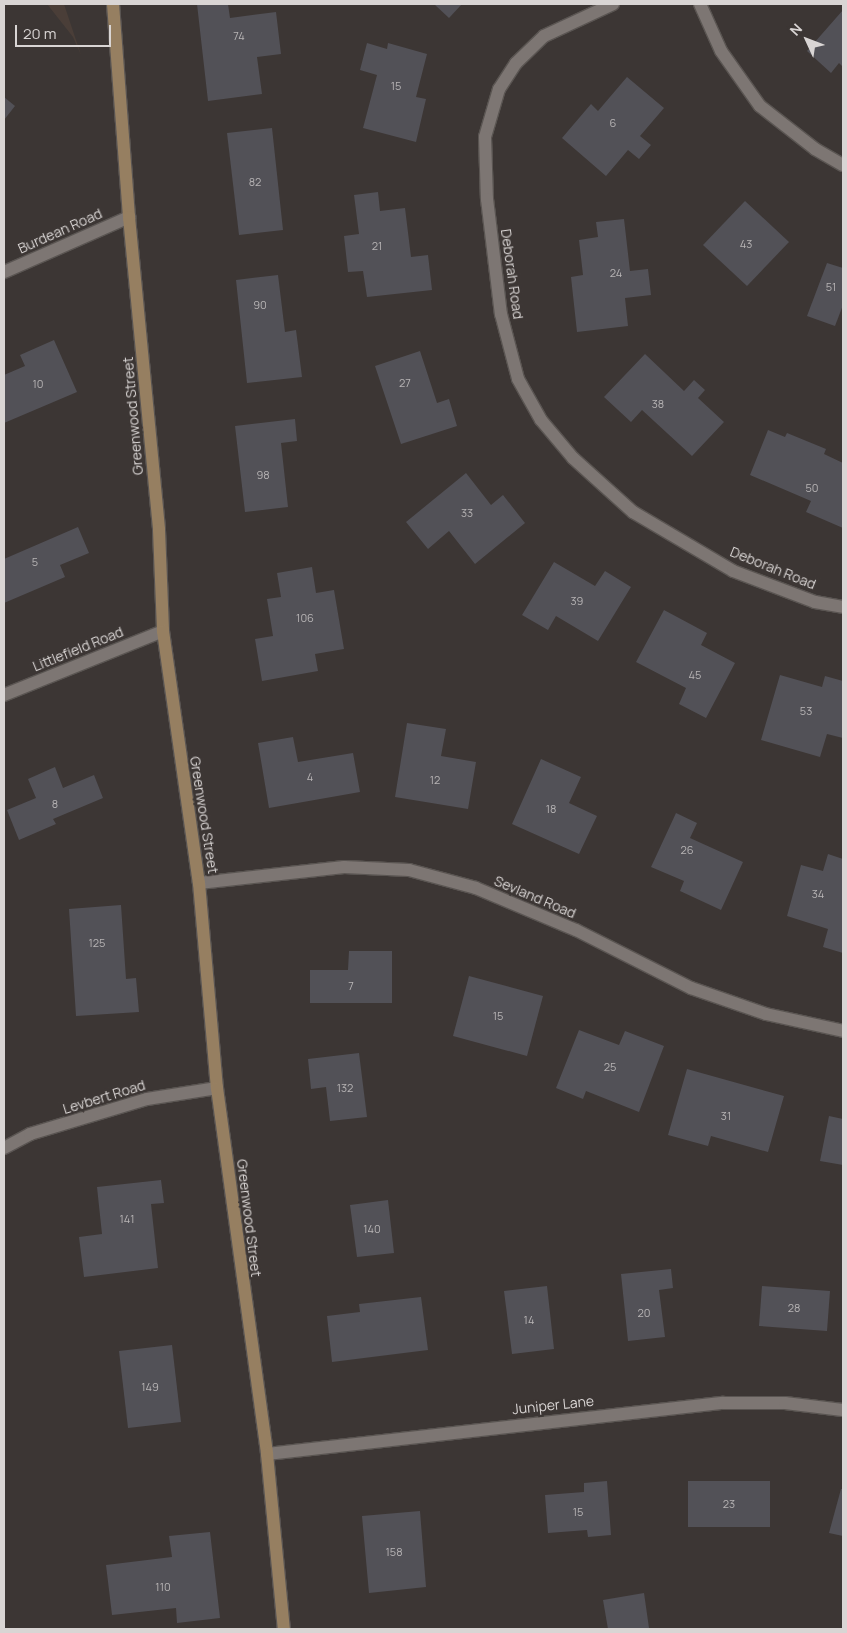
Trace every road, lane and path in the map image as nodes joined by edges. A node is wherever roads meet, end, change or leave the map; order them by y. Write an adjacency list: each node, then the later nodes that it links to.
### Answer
1 (113, 4): 5 (street, Greenwood Street)
2 (613, 4): 7 (street, Deborah Road)
3 (700, 4): 4 (street)
4 (843, 165)
5 (129, 217): 6 (street, Burdean Road); 8 (street, Greenwood Street)
6 (4, 272)
7 (843, 607)
8 (163, 631): 9 (street, Littlefield Road); 10 (street, Greenwood Street)
9 (4, 695)
10 (199, 883): 11 (street, Sevland Road); 12 (street, Greenwood Street)
11 (843, 1031)
12 (217, 1088): 13 (street, Levbert Road); 15 (street, Greenwood Street)
13 (4, 1148)
14 (843, 1410): 15 (street, Juniper Lane)
15 (267, 1454): 16 (street, Greenwood Street)
16 (284, 1629)

